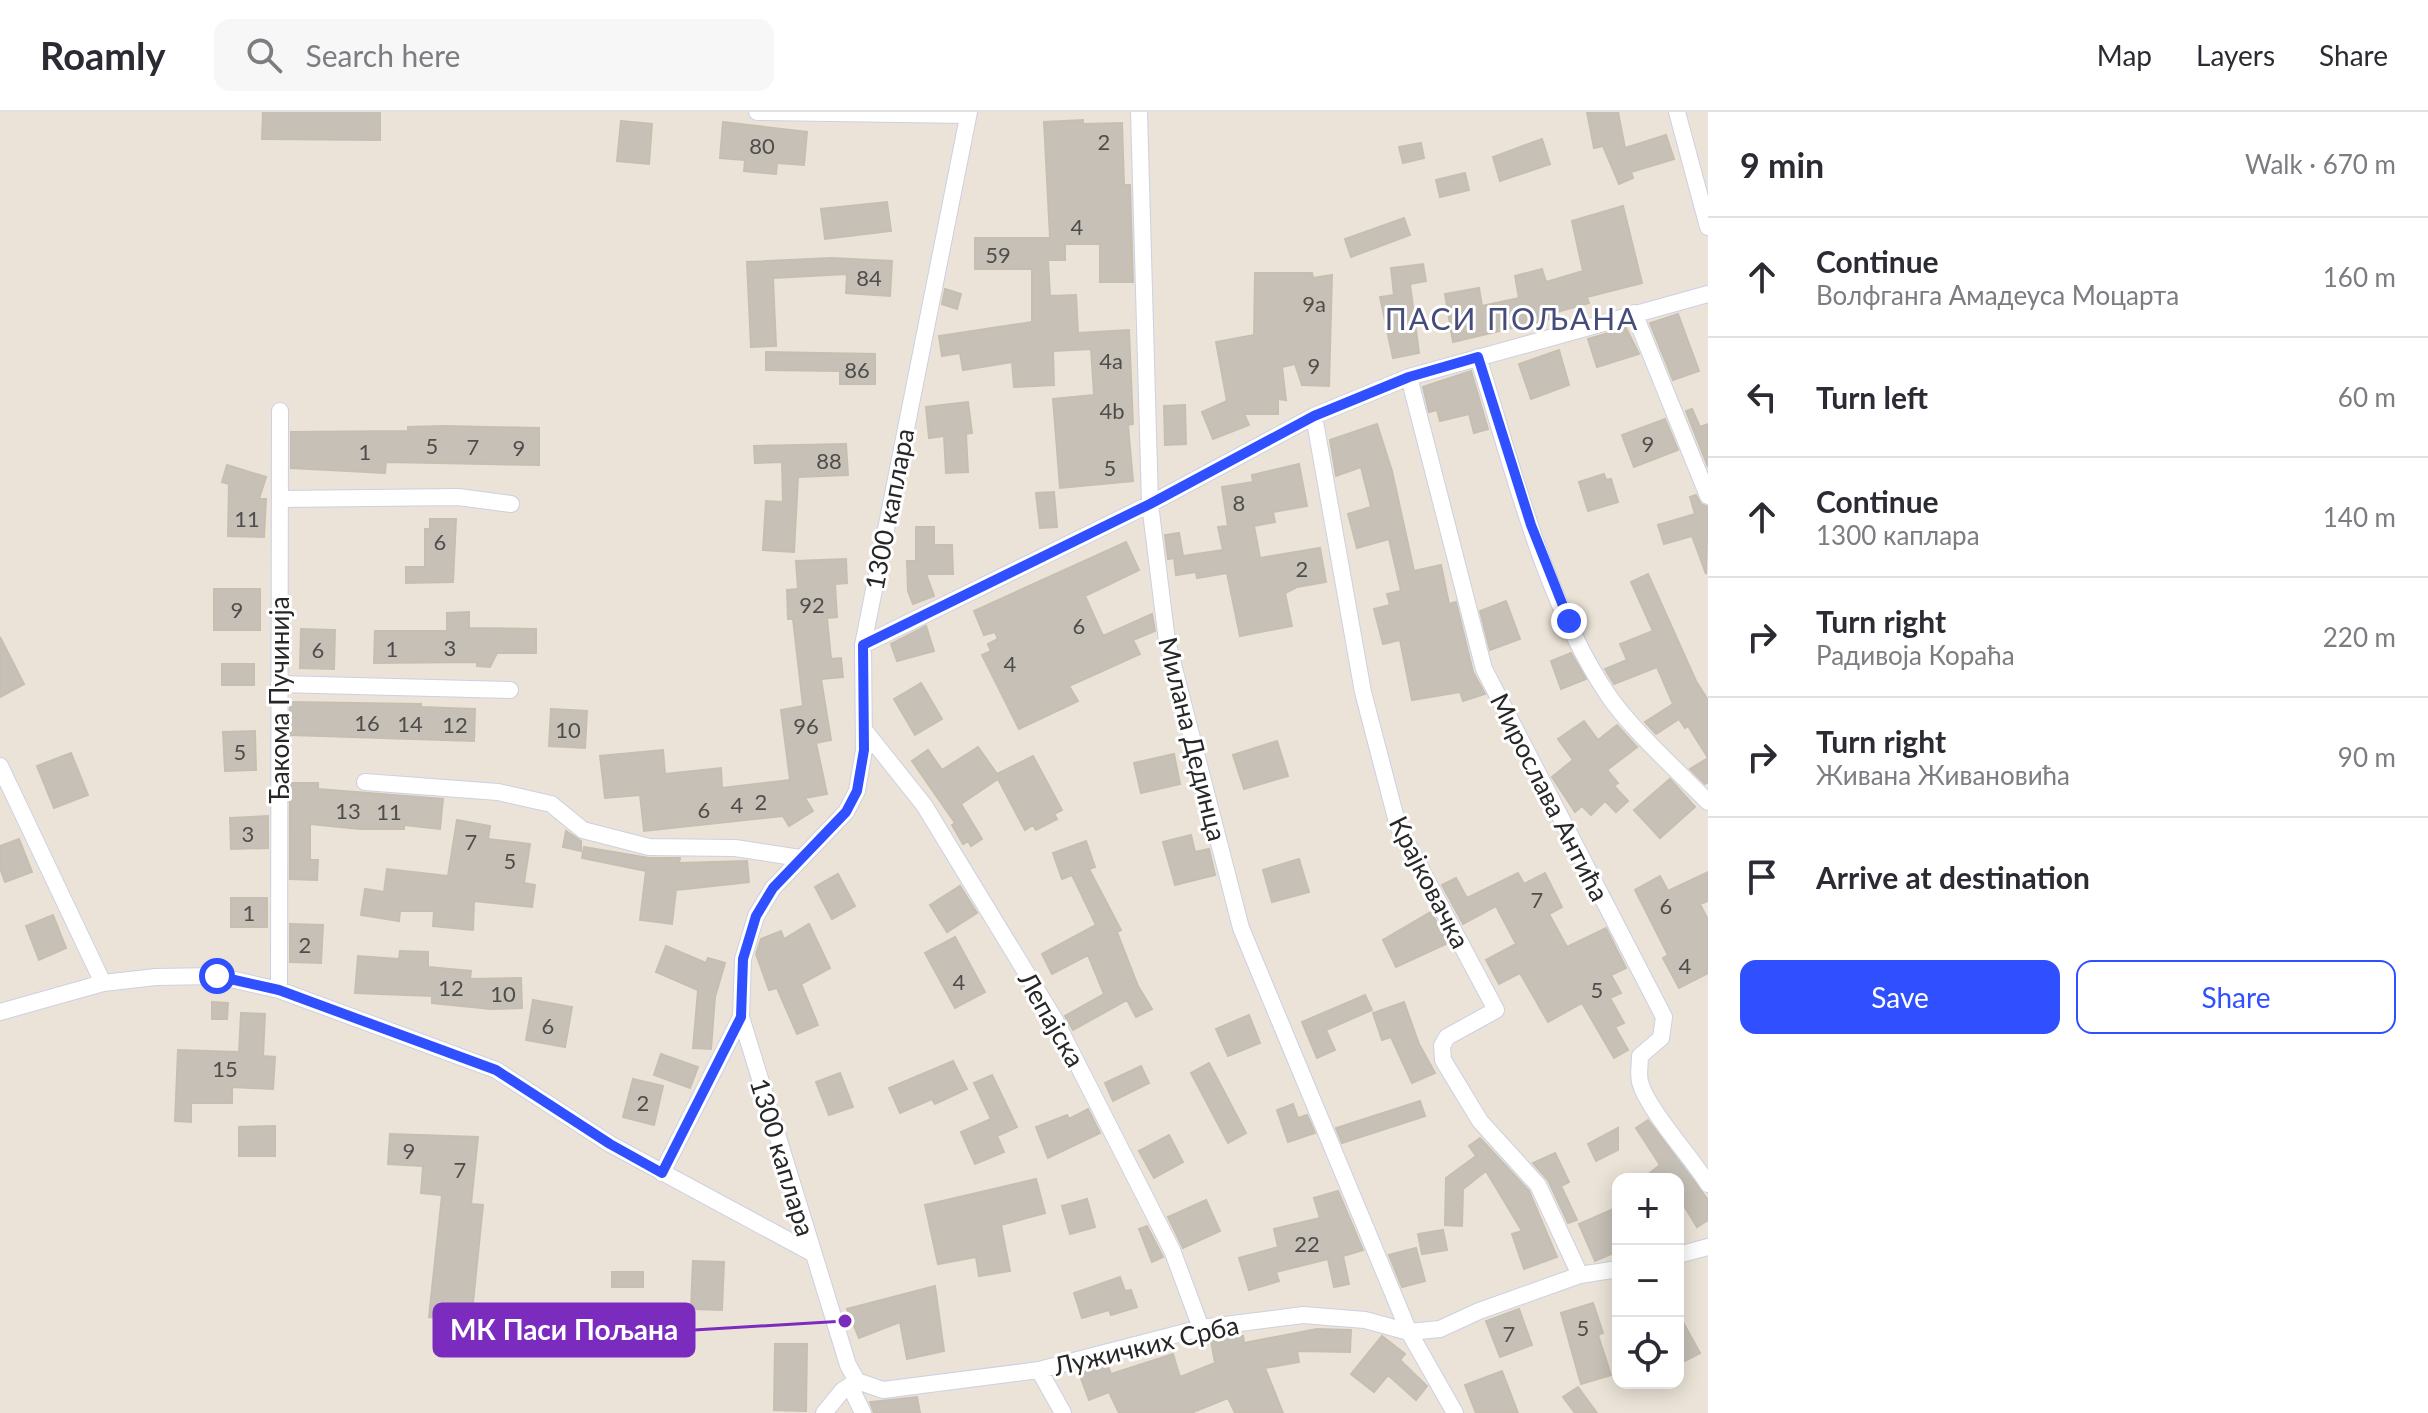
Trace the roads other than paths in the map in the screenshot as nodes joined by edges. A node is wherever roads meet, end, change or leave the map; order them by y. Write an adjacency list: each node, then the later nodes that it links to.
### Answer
1 (757, 112): 4 (street)
2 (1139, 112): 15 (street, Милана Дединца)
3 (1677, 112): 5 (street)
4 (969, 114): 16 (street, 1300 каплара)
5 (1708, 227)
6 (1708, 294): 7 (street)
7 (1634, 313): 8 (street); 12 (street)
8 (1478, 357): 9 (street); 22 (street)
9 (1409, 377): 11 (street); 29 (street, Мирослава Антића)
10 (280, 411): 13 (street, Ђакома Пучинија)
11 (1314, 416): 15 (street); 34 (street, Крајковачка)
12 (1708, 496)
13 (280, 499): 14 (street); 17 (street, Ђакома Пучинија)
14 (511, 504)
15 (1150, 504): 16 (street); 36 (street, Милана Дединца)
16 (863, 645): 19 (street, 1300 каплара)
17 (279, 684): 18 (street); 25 (street, Ђакома Пучинија)
18 (510, 690)
19 (865, 731): 23 (street, 1300 каплара); 35 (street, Лепајска)
20 (0, 766): 24 (street)
21 (365, 782): 23 (street)
22 (1708, 802)
23 (800, 858): 27 (street, 1300 каплара)
24 (103, 983): 25 (street); 26 (street)
25 (279, 990): 28 (street)
26 (0, 1012)
27 (741, 1017): 28 (street); 31 (street, 1300 каплара)
28 (662, 1173): 31 (street)
29 (1708, 1184)
30 (1708, 1247): 32 (street)
31 (812, 1253): 38 (street, 1300 каплара)
32 (1684, 1253)
33 (1612, 1270): 34 (street, Лужичких Срба)
34 (1580, 1275): 36 (street, Лужичких Срба)
35 (1201, 1328): 36 (street, Лужичких Срба); 37 (street, Лужичких Срба)
36 (1409, 1332): 42 (street, Милана Дединца)
37 (1039, 1370): 38 (street, Лужичких Срба); 41 (street)
38 (853, 1383): 39 (street); 40 (street, 1300 каплара)
39 (824, 1413)
40 (863, 1413)
41 (1063, 1413)
42 (1455, 1413)

